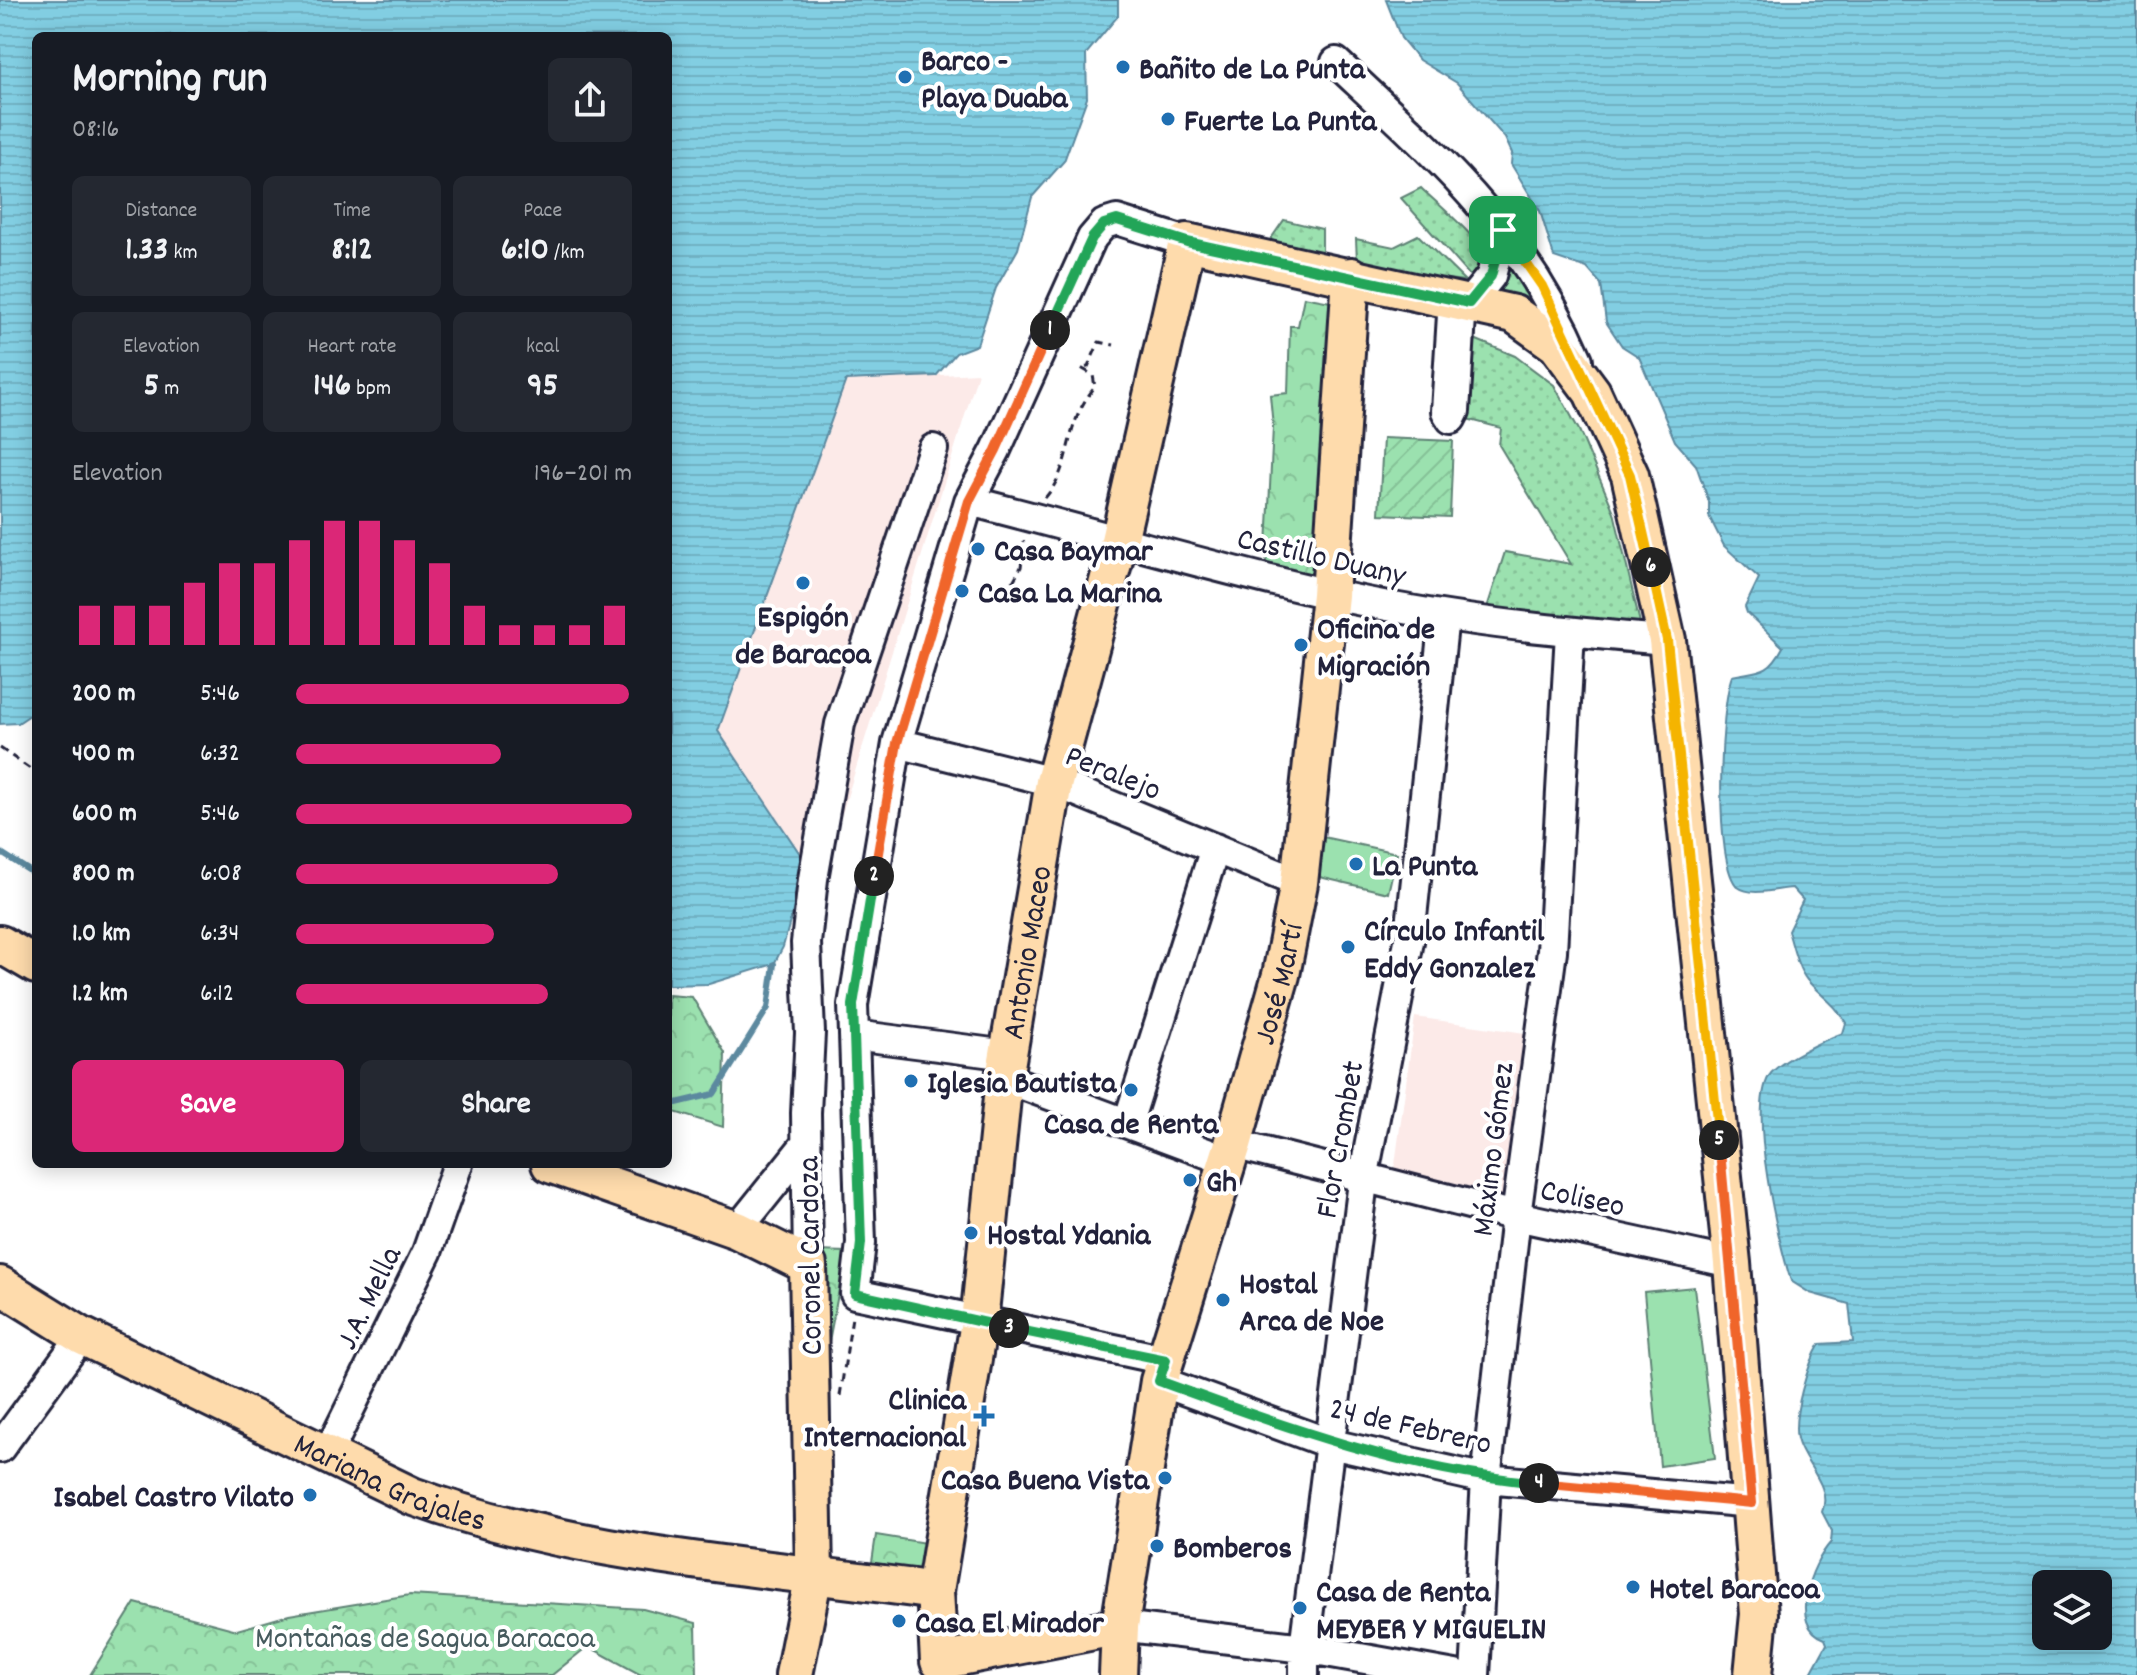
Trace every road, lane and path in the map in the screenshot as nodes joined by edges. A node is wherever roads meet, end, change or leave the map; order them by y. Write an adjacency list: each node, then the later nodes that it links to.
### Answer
1 (1336, 62): 2 (street)
2 (1503, 230): 5 (street); 7 (street)
3 (1187, 242): 4 (main road); 9 (street); 11 (main road, Antonio Maceo)
4 (1351, 276): 5 (main road); 13 (main road, José Martí)
5 (1461, 301): 7 (main road)
6 (1114, 345): 10 (path)
7 (1592, 392): 16 (main road)
8 (933, 449): 28 (street, Coronel Cardoza)
9 (969, 501): 10 (street, Castillo Duany); 17 (street)
10 (1033, 517): 11 (street, Castillo Duany); 12 (path)
11 (1119, 541): 13 (street, Castillo Duany); 20 (main road, Antonio Maceo)
12 (1010, 595)
13 (1330, 595): 14 (street, Castillo Duany); 22 (main road, José Martí)
14 (1444, 616): 15 (street, Castillo Duany); 32 (street, Flor Crombet)
15 (1570, 632): 16 (street, Castillo Duany); 33 (street, Máximo Gómez)
16 (1667, 640): 35 (main road)
17 (897, 743): 20 (street, Peralejo); 25 (street)
18 (0, 748): 19 (path)
19 (32, 770)
20 (1054, 782): 21 (street, Peralejo); 26 (main road, Antonio Maceo)
21 (1215, 848): 22 (street, Peralejo); 27 (street)
22 (1299, 883): 29 (main road, José Martí)
23 (0, 944): 24 (main road)
24 (32, 963)
25 (854, 1035): 26 (street, Coliseo); 38 (street)
26 (1006, 1066): 27 (street, Coliseo); 39 (main road, Antonio Maceo)
27 (1128, 1122): 29 (street, Coliseo)
28 (806, 1144): 34 (street); 36 (street, Coronel Cardoza)
29 (1231, 1153): 32 (street, Coliseo); 41 (main road, José Martí)
30 (457, 1168): 45 (street, J.A. Mella)
31 (561, 1168): 34 (main road)
32 (1364, 1174): 33 (street, Coliseo); 43 (street, Flor Crombet)
33 (1516, 1216): 35 (street, Coliseo); 46 (street, Máximo Gómez)
34 (737, 1230): 36 (main road)
35 (1732, 1263): 47 (main road)
36 (808, 1265): 48 (main road, Coronel Cardoza)
37 (0, 1285): 40 (main road, Mariana Grajales)
38 (855, 1294): 39 (street, 24 de Febrero); 42 (path)
39 (979, 1322): 41 (street, 24 de Febrero); 49 (main road, Antonio Maceo)
40 (82, 1336): 44 (street); 45 (main road, Mariana Grajales)
41 (1162, 1371): 43 (street, 24 de Febrero); 50 (main road, José Martí)
42 (839, 1403)
43 (1331, 1444): 46 (street, 24 de Febrero); 51 (street, Flor Crombet)
44 (0, 1448)
45 (327, 1455): 48 (main road, Mariana Grajales)
46 (1486, 1479): 47 (street, 24 de Febrero); 56 (street, Máximo Gómez)
47 (1752, 1503): 57 (main road)
48 (814, 1574): 49 (main road, Mariana Grajales); 53 (main road, Coronel Cardoza)
49 (935, 1591): 52 (main road, Antonio Maceo)
50 (1120, 1626): 51 (street); 52 (main road); 54 (main road, José Martí)
51 (1304, 1662): 55 (street)
52 (940, 1668)
53 (794, 1675)
54 (1118, 1675)
55 (1455, 1675)
56 (1475, 1675)
57 (1753, 1675)

